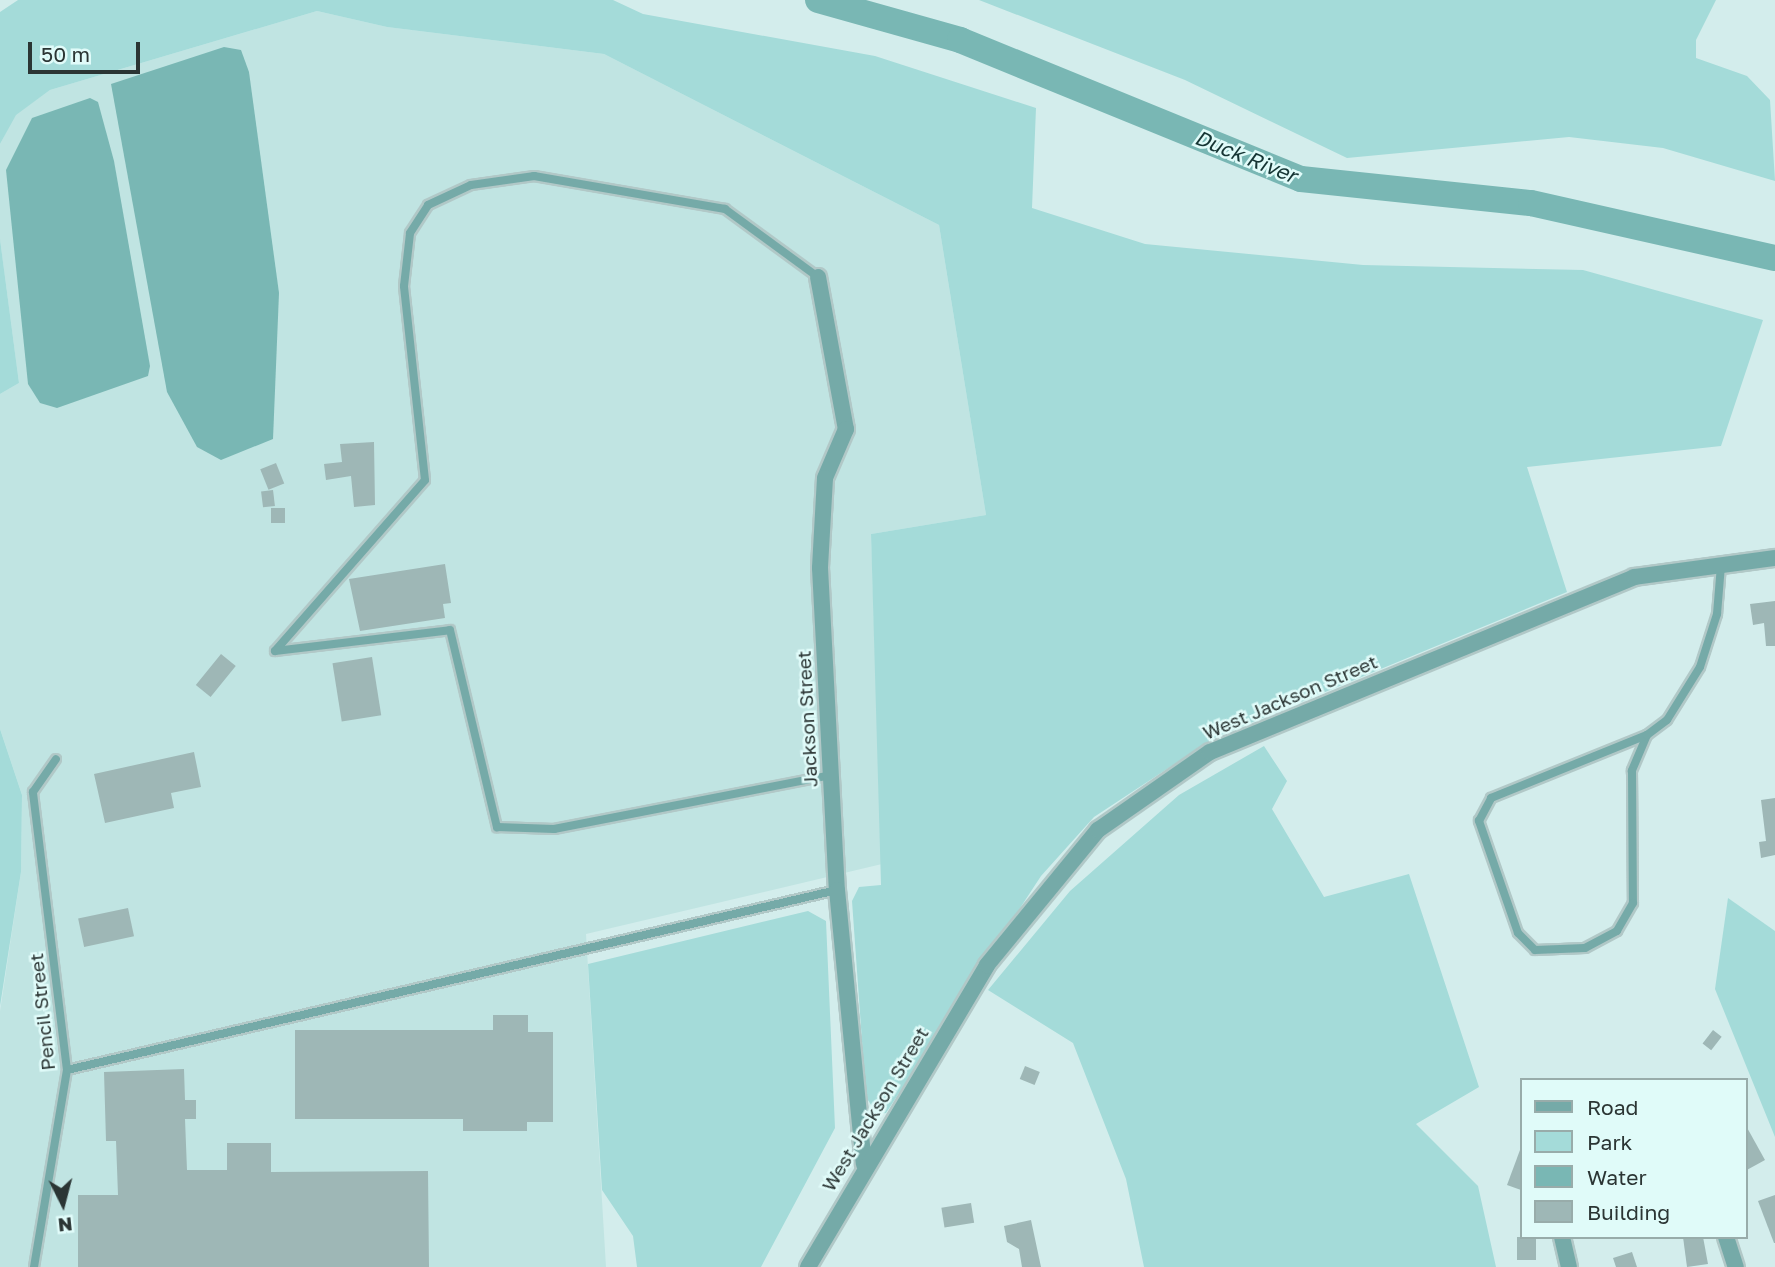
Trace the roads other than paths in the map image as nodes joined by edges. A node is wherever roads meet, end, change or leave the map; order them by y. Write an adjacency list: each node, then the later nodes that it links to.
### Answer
1 (818, 277): 6 (street, Jackson Street); 6 (lane)
2 (1775, 558): 3 (street, West Jackson Street)
3 (1721, 565): 4 (lane); 9 (street, West Jackson Street)
4 (1647, 735): 4 (lane)
5 (56, 759): 8 (lane, Pencil Street)
6 (831, 775): 7 (street, Jackson Street)
7 (837, 890): 8 (lane); 9 (street, Jackson Street)
8 (67, 1070): 12 (lane, Pencil Street)
9 (864, 1164): 13 (street, West Jackson Street)
10 (1562, 1239): 14 (street)
11 (1727, 1239): 15 (street)
12 (34, 1267)
13 (808, 1267)
14 (1569, 1267)
15 (1737, 1267)

